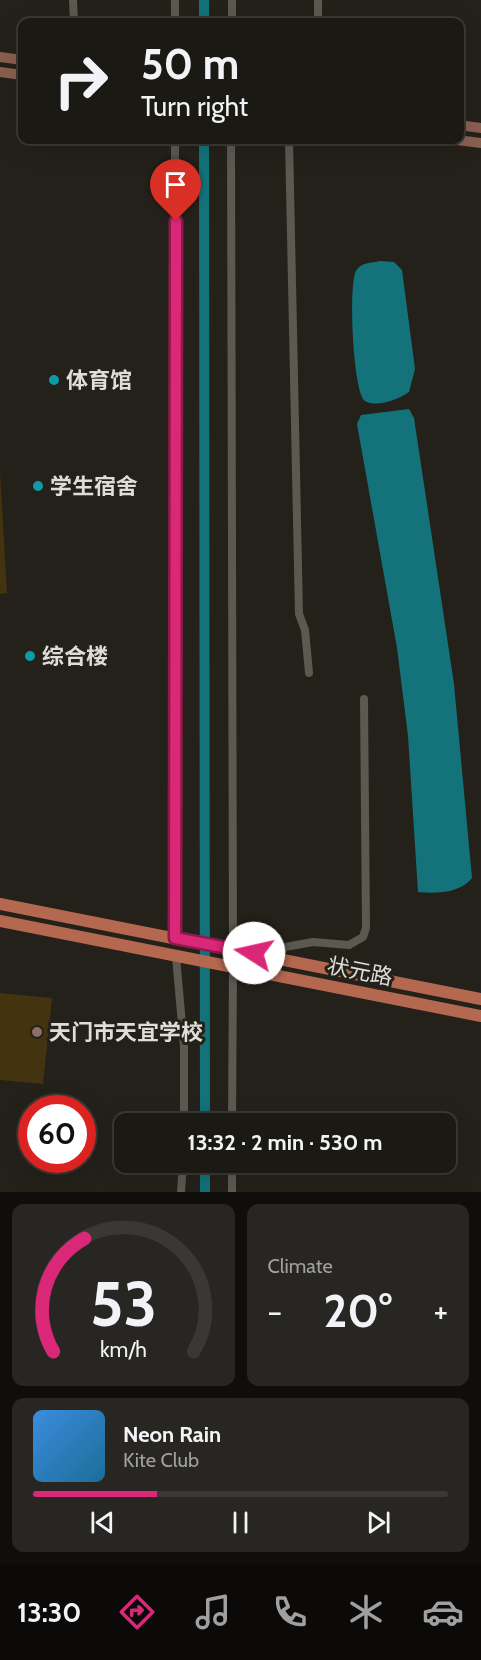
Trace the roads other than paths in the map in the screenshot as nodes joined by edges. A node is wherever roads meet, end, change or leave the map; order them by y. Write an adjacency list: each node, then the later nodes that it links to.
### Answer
1 (73, 0): 5 (street)
2 (175, 0): 6 (street)
3 (232, 0): 7 (street)
4 (318, 0): 8 (street)
5 (74, 18)
6 (175, 18)
7 (232, 18)
8 (318, 18)
9 (0, 57): 10 (main road)
10 (18, 59)
11 (0, 72): 12 (main road)
12 (18, 74)
13 (464, 126): 14 (main road)
14 (481, 128)
15 (464, 141): 16 (main road)
16 (481, 143)
17 (175, 144): 24 (street)
18 (231, 144): 25 (street)
19 (289, 144): 20 (street)
20 (309, 673)
21 (364, 699): 27 (street)
22 (0, 904): 24 (main road)
23 (0, 921): 26 (main road)
24 (179, 939): 25 (main road, 状元路)
25 (233, 949): 27 (main road, 状元路)
26 (179, 957): 28 (main road, 状元路); 31 (street)
27 (276, 957): 29 (main road, 状元路)
28 (231, 967): 30 (main road, 状元路); 32 (street)
29 (481, 999)
30 (481, 1016)
31 (184, 1113)
32 (232, 1113)
33 (182, 1173): 35 (street)
34 (232, 1173): 36 (street)
35 (181, 1192)
36 (232, 1192)

